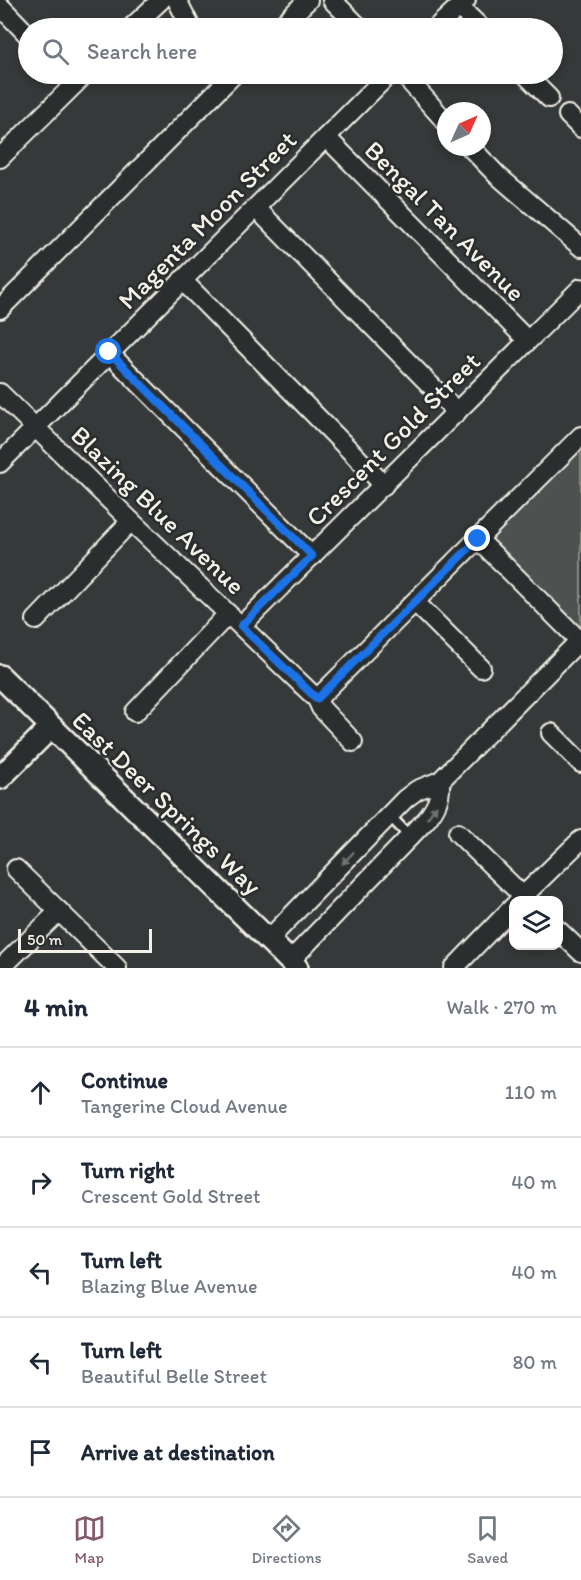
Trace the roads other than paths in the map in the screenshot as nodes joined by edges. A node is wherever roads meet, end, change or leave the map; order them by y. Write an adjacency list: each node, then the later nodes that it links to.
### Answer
1 (161, 0): 7 (street)
2 (177, 0): 8 (street)
3 (308, 0): 9 (street)
4 (332, 0): 10 (street)
5 (463, 3): 11 (street); 12 (street)
6 (0, 6): 13 (street)
7 (142, 18)
8 (186, 18)
9 (289, 18)
10 (350, 18)
11 (447, 18)
12 (474, 18)
13 (18, 25)
14 (69, 84): 23 (street)
15 (224, 84): 28 (street)
16 (379, 84): 21 (street, Magenta Moon Street)
17 (412, 84): 20 (street)
18 (535, 84): 19 (street)
19 (549, 98)
20 (437, 112)
21 (326, 137): 24 (street, Magenta Moon Street); 29 (street, Bengal Tan Avenue)
22 (479, 156): 25 (street)
23 (0, 158)
24 (256, 208): 26 (street, Magenta Moon Street); 32 (street)
25 (581, 247)
26 (182, 280): 30 (street, Magenta Moon Street); 36 (street)
27 (581, 288): 29 (street, Crescent Gold Street)
28 (0, 309)
29 (527, 340): 32 (street, Crescent Gold Street)
30 (109, 352): 33 (street, Magenta Moon Street); 39 (street)
31 (0, 393): 33 (street, Blazing Blue Avenue)
32 (457, 412): 36 (street, Crescent Gold Street)
33 (35, 427): 35 (street, Magenta Moon Street); 37 (street, Blazing Blue Avenue)
34 (581, 436): 38 (street)
35 (0, 463)
36 (384, 485): 39 (street, Crescent Gold Street)
37 (131, 521): 41 (street); 42 (street, Blazing Blue Avenue)
38 (478, 539): 40 (street); 43 (street)
39 (312, 556): 42 (street, Crescent Gold Street)
40 (415, 602): 44 (street); 46 (street)
41 (36, 620)
42 (234, 620): 46 (street, Blazing Blue Avenue); 47 (street, Crescent Gold Street)
43 (580, 641): 53 (street)
44 (481, 668)
45 (0, 676): 48 (street, East Deer Springs Way)
46 (317, 699): 50 (street, Blazing Blue Avenue)
47 (135, 712)
48 (51, 727): 52 (street); 64 (street, East Deer Springs Way)
49 (551, 733): 51 (street)
50 (353, 742)
51 (581, 763)
52 (0, 778)
53 (440, 782): 54 (street); 56 (street, one-way to 53)
54 (388, 815): 56 (lane); 64 (street, one-way to 64)
55 (458, 833): 59 (street)
56 (410, 837): 66 (street)
57 (581, 840): 60 (street)
58 (16, 869): 61 (street)
59 (516, 896)
60 (526, 896)
61 (59, 911): 67 (street); 68 (street)
62 (509, 913): 69 (street)
63 (563, 935): 65 (street)
64 (268, 940): 66 (street, East Deer Springs Way)
65 (581, 952)
66 (294, 965)
67 (1, 968)
68 (117, 968)
69 (453, 968)

